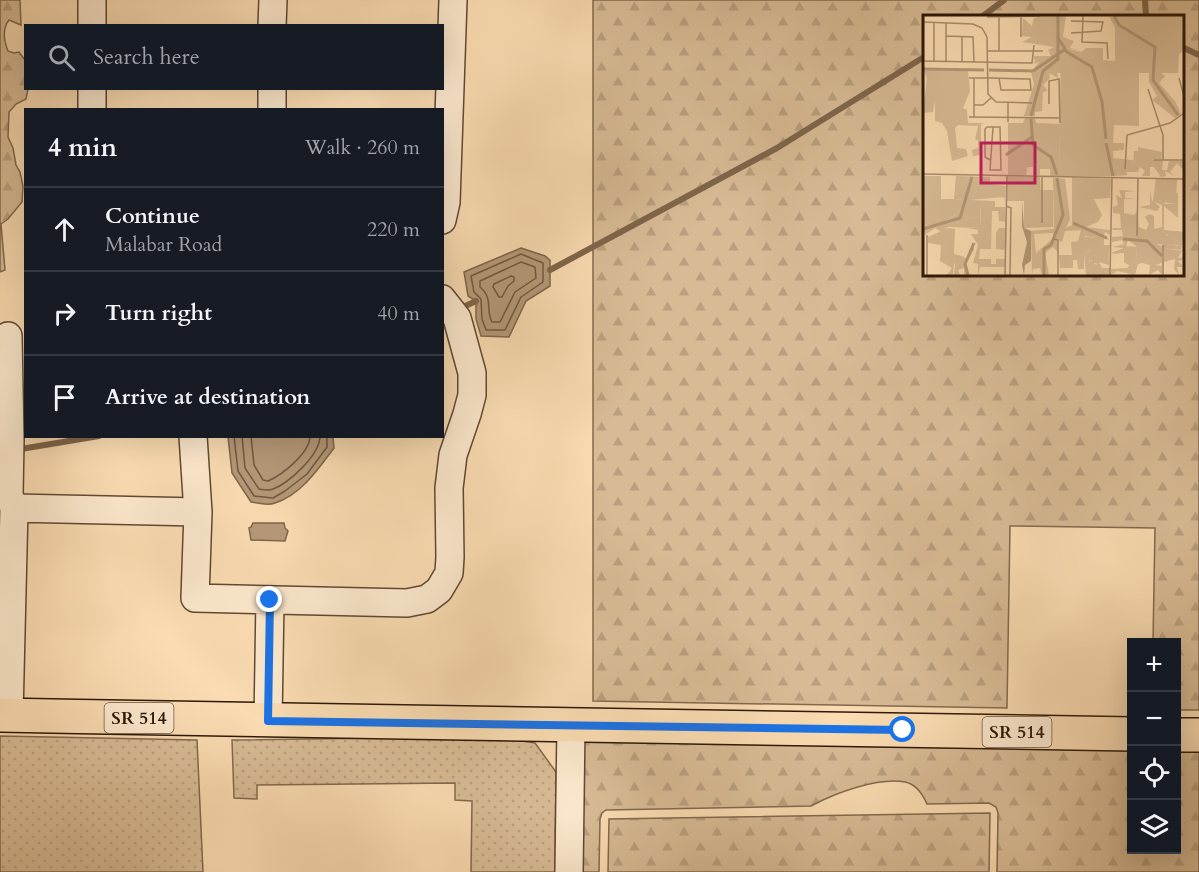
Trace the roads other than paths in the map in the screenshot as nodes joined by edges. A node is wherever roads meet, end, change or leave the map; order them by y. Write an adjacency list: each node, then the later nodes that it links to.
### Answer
1 (92, 0): 4 (street)
2 (273, 0): 5 (street)
3 (453, 0): 10 (street)
4 (92, 24)
5 (272, 24)
6 (92, 90): 8 (street)
7 (272, 90): 9 (street)
8 (92, 108)
9 (272, 108)
10 (444, 211)
11 (448, 306): 16 (street)
12 (8, 336): 14 (street)
13 (193, 438): 15 (street)
14 (14, 508): 15 (street); 17 (street)
15 (198, 512): 16 (street)
16 (270, 600): 18 (street)
17 (5, 715): 18 (main road, SR 514)
18 (268, 721): 19 (main road, SR 514)
19 (571, 725): 20 (main road, SR 514); 23 (street)
20 (1127, 734)
21 (1181, 735): 22 (main road)
22 (1199, 735)
23 (569, 872)

